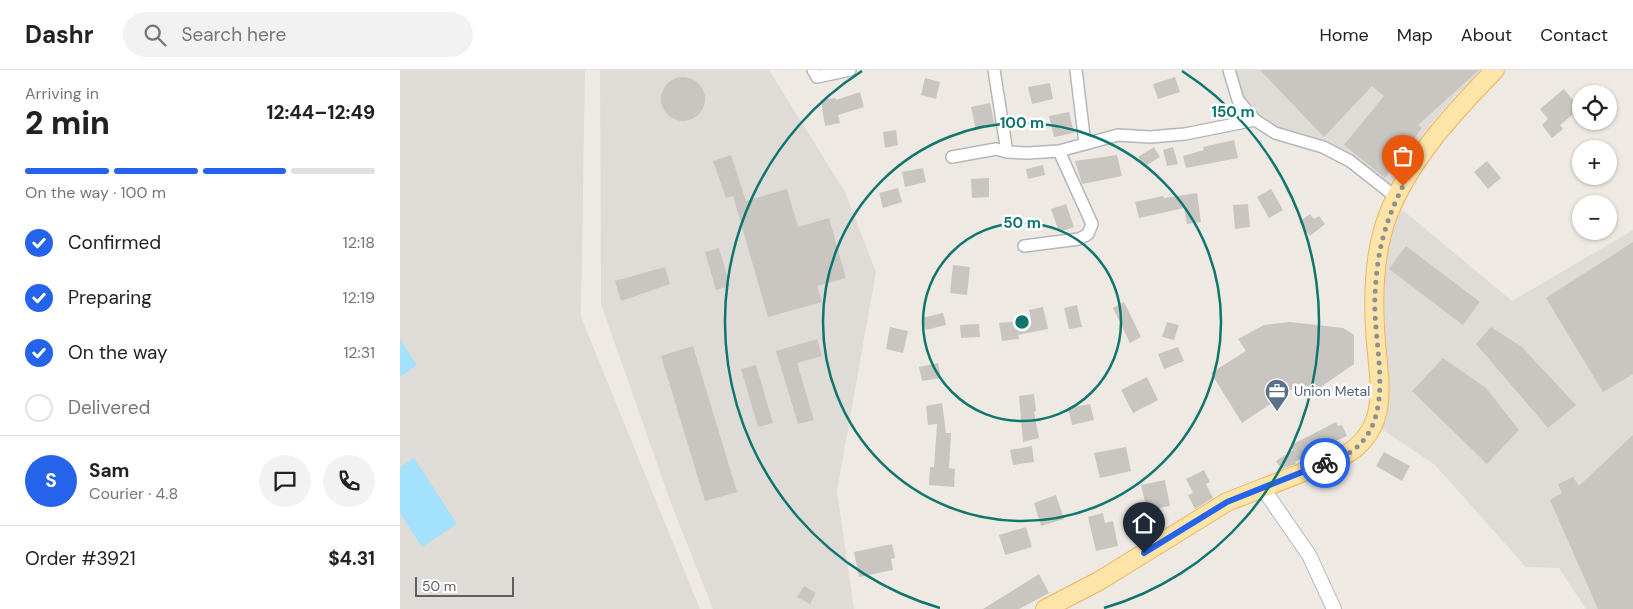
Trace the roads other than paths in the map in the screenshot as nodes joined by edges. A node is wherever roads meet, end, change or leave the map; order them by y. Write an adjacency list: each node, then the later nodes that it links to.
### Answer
1 (813, 70): 2 (street)
2 (850, 70)
3 (994, 70): 10 (street)
4 (1076, 70): 8 (street)
5 (1229, 70): 7 (street)
6 (1495, 70): 12 (main road)
7 (1255, 120): 8 (street); 12 (street)
8 (1085, 144): 9 (street)
9 (1059, 151): 10 (street); 13 (street)
10 (1007, 152): 11 (street)
11 (952, 157)
12 (1397, 198): 14 (main road)
13 (1024, 246)
14 (1262, 487): 15 (main road); 16 (street)
15 (1045, 609)
16 (1334, 609)

